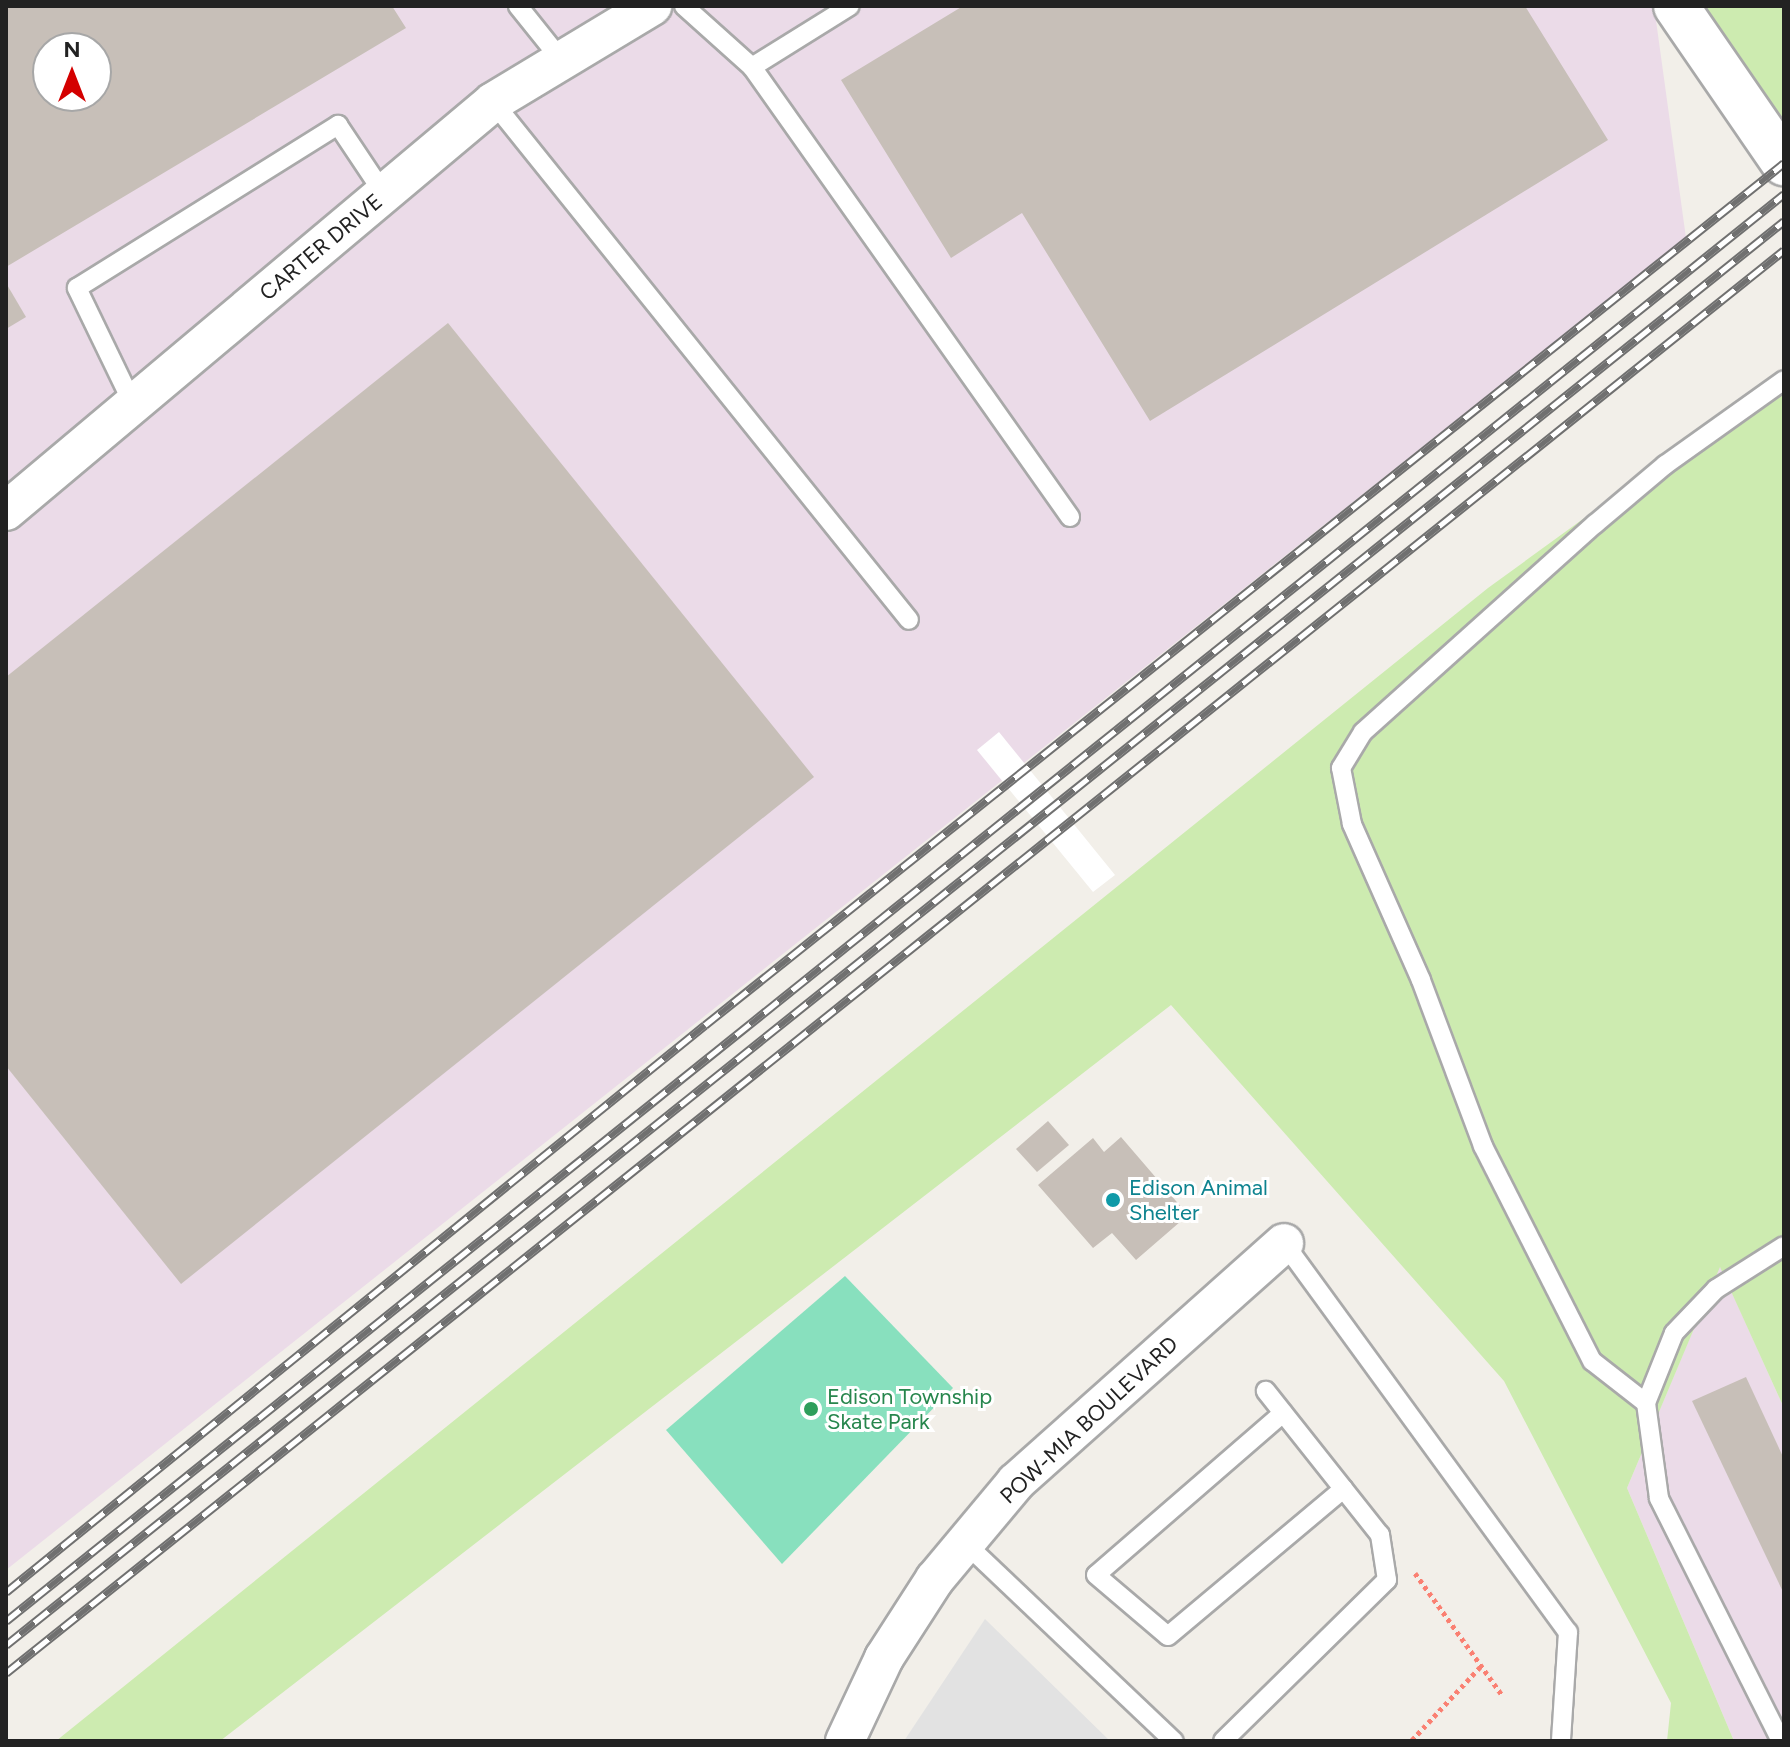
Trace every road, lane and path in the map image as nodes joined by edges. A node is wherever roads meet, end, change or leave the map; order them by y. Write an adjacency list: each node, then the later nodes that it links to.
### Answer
1 (518, 6): 6 (lane)
2 (652, 6): 6 (street, CARTER DRIVE)
3 (684, 6): 7 (lane)
4 (850, 6): 7 (lane)
5 (1676, 6): 9 (street)
6 (562, 61): 8 (street, CARTER DRIVE)
7 (752, 67): 14 (lane)
8 (493, 102): 10 (street, CARTER DRIVE); 15 (lane)
9 (1784, 163)
10 (384, 194): 12 (street, CARTER DRIVE); 12 (lane)
11 (1784, 380): 19 (lane)
12 (133, 404): 13 (street, CARTER DRIVE)
13 (6, 511)
14 (1070, 517)
15 (909, 620)
16 (1284, 1243): 22 (street, POW-MIA BOULEVARD); 30 (lane)
17 (1784, 1246): 19 (lane)
18 (1266, 1391): 20 (lane)
19 (1646, 1403): 31 (lane)
20 (1283, 1413): 21 (lane); 21 (lane)
21 (1343, 1489): 29 (lane)
22 (965, 1543): 27 (street, POW-MIA BOULEVARD); 28 (lane)
23 (1411, 1568): 24 (path)
24 (1481, 1666): 25 (path); 26 (path)
25 (1502, 1695)
26 (1412, 1740)
27 (845, 1741)
28 (1174, 1741)
29 (1223, 1741)
30 (1561, 1741)
31 (1781, 1741)

